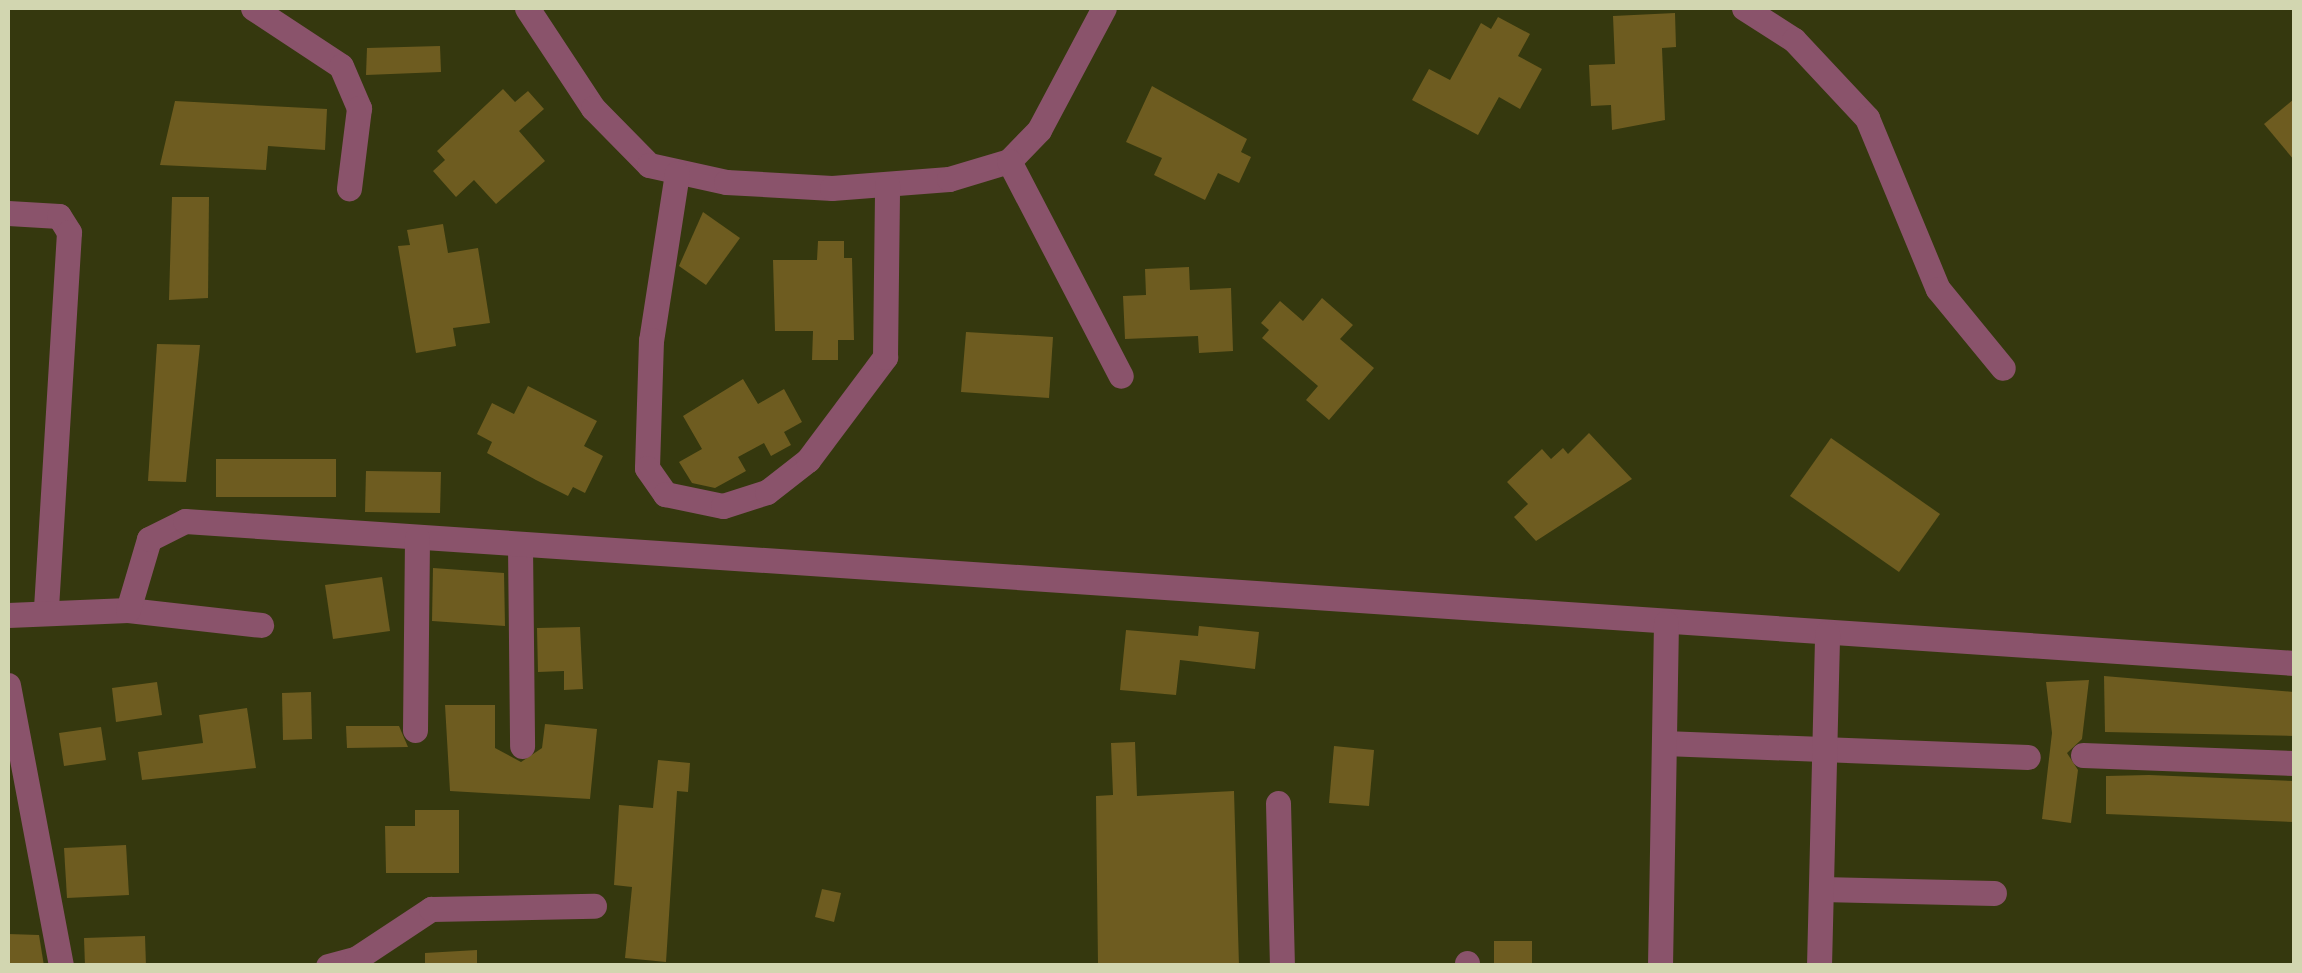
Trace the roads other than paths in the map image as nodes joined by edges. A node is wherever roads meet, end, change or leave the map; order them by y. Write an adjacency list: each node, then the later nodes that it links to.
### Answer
1 (253, 8): 8 (street)
2 (527, 8): 6 (street)
3 (1104, 8): 5 (street)
4 (1744, 8): 10 (street)
5 (1009, 161): 7 (street); 11 (street)
6 (677, 173): 7 (street); 7 (street)
7 (887, 184)
8 (349, 188)
9 (8, 213): 15 (street)
10 (2003, 368)
11 (1121, 376)
12 (418, 538): 13 (street); 14 (street); 22 (street)
13 (520, 544): 17 (street); 24 (street)
14 (128, 610): 15 (street); 18 (street)
15 (46, 612): 16 (street)
16 (8, 615)
17 (1666, 623): 19 (street); 23 (street)
18 (261, 624)
19 (1826, 632): 20 (street); 25 (street)
20 (2294, 662)
21 (8, 685): 33 (street)
22 (415, 730)
23 (1664, 744): 25 (street); 36 (street)
24 (522, 746)
25 (1824, 752): 27 (street); 30 (street)
26 (2084, 755): 28 (street)
27 (2028, 757)
28 (2294, 763)
29 (1278, 803): 35 (street)
30 (1821, 890): 31 (street); 37 (street)
31 (1994, 893)
32 (594, 906): 34 (street)
33 (62, 966)
34 (328, 966)
35 (1282, 966)
36 (1660, 966)
37 (1819, 966)

